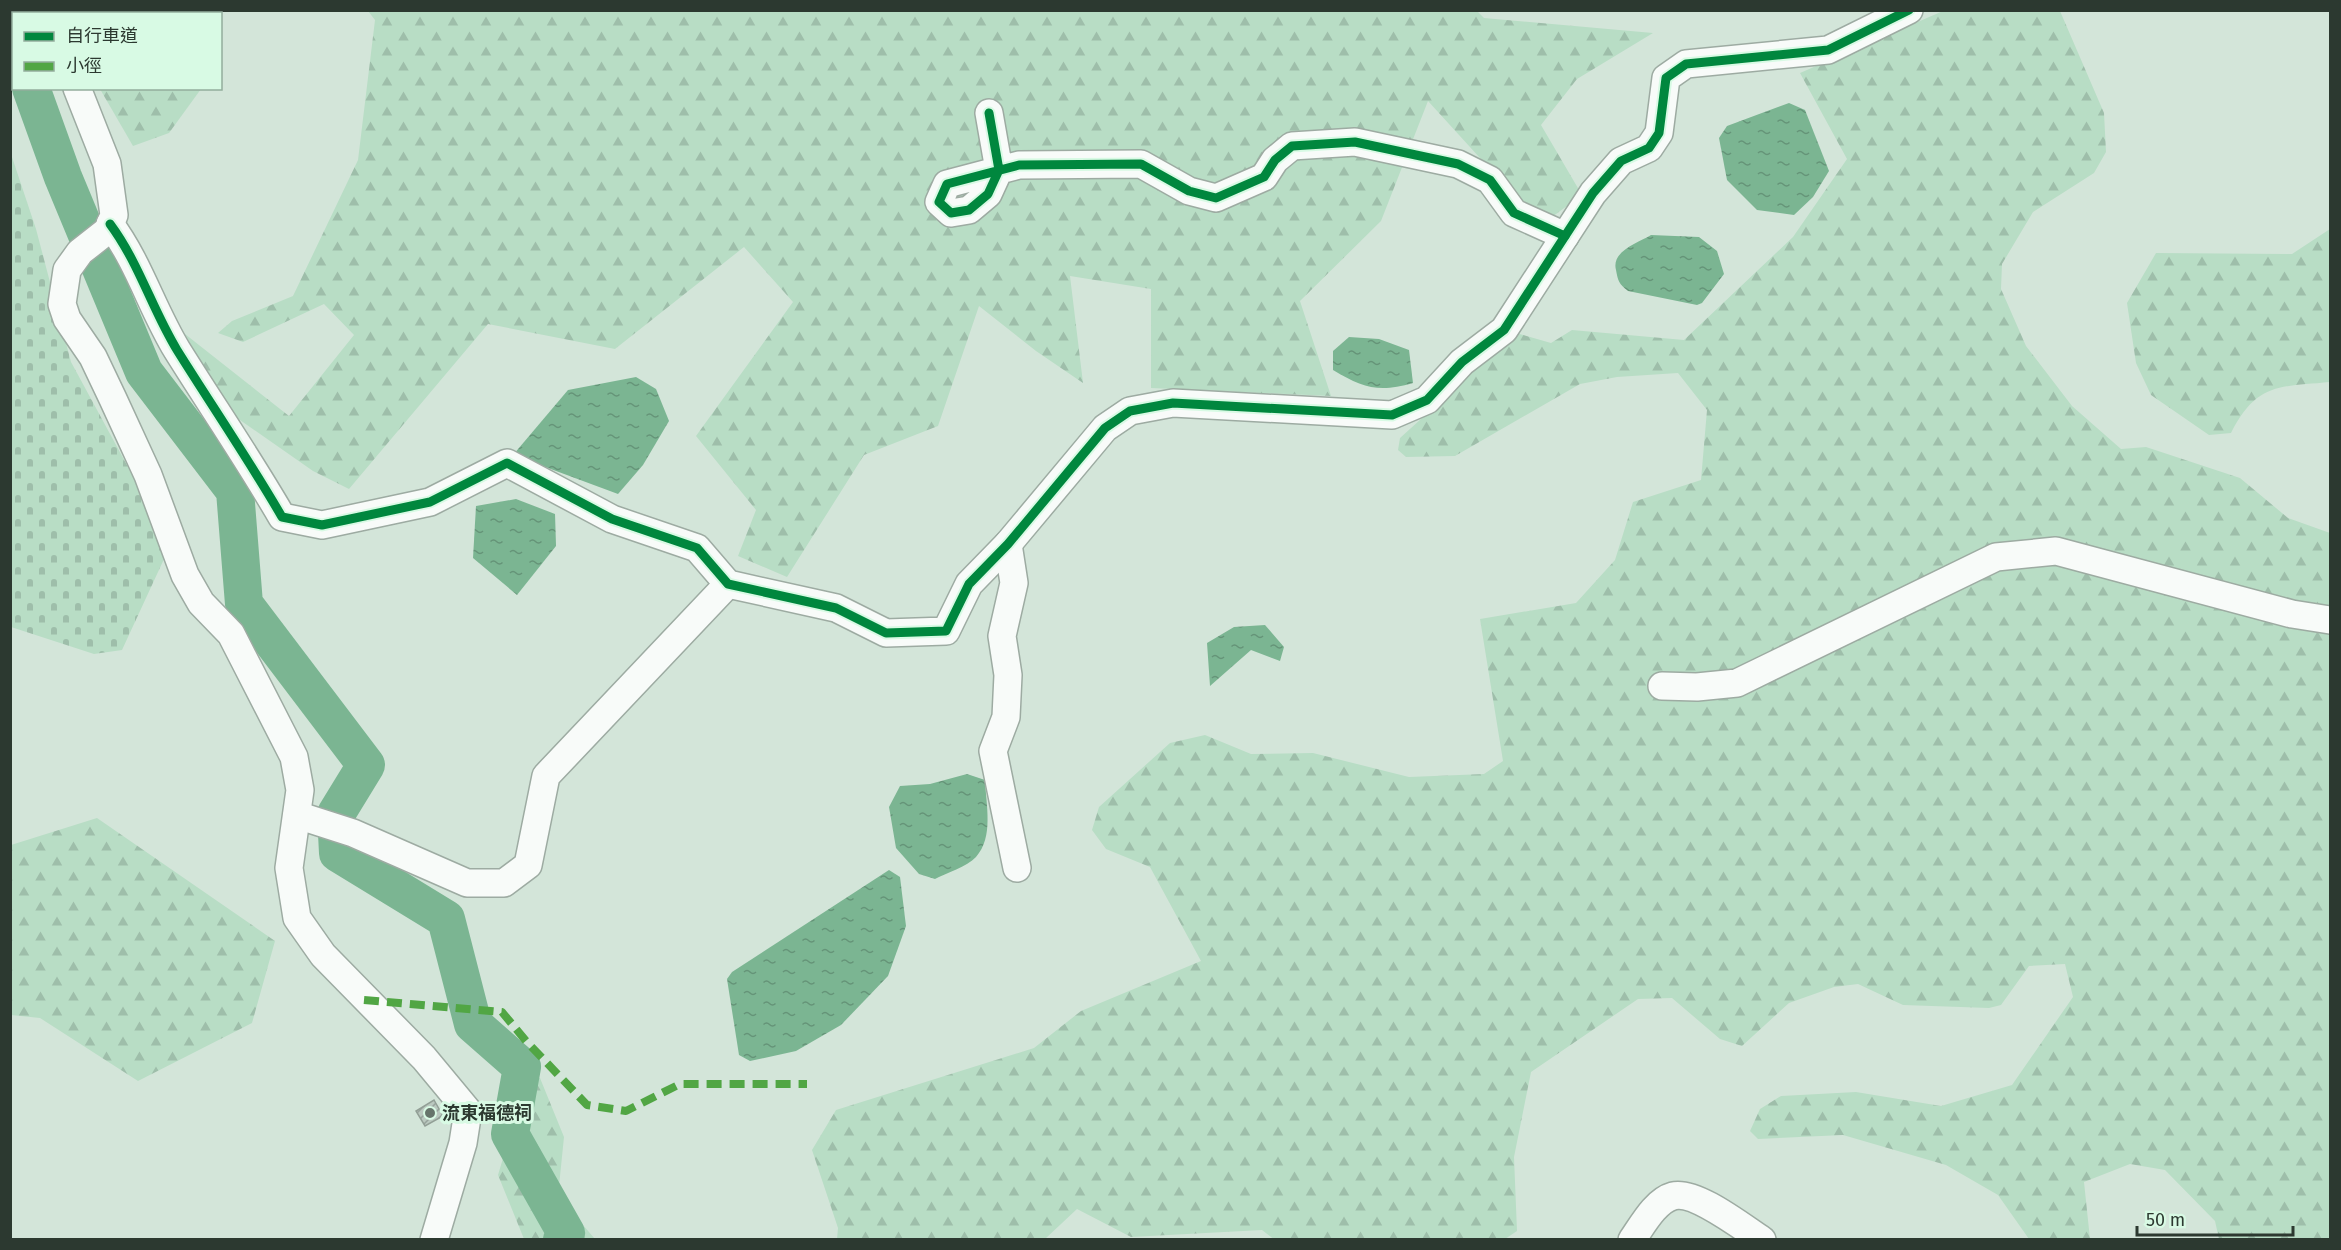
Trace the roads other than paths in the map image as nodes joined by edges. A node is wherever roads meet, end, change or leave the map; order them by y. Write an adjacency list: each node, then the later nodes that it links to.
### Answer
1 (1909, 10): 5 (street)
2 (78, 90): 4 (street)
3 (989, 113): 5 (street)
4 (109, 227): 7 (street); 10 (street)
5 (1565, 236): 6 (street)
6 (1008, 544): 7 (street); 11 (street)
7 (728, 584): 10 (street)
8 (2331, 620): 9 (street)
9 (1662, 686)
10 (297, 815): 12 (street)
11 (1017, 868)
12 (434, 1239)
13 (1632, 1239): 14 (street)
14 (1762, 1239)

